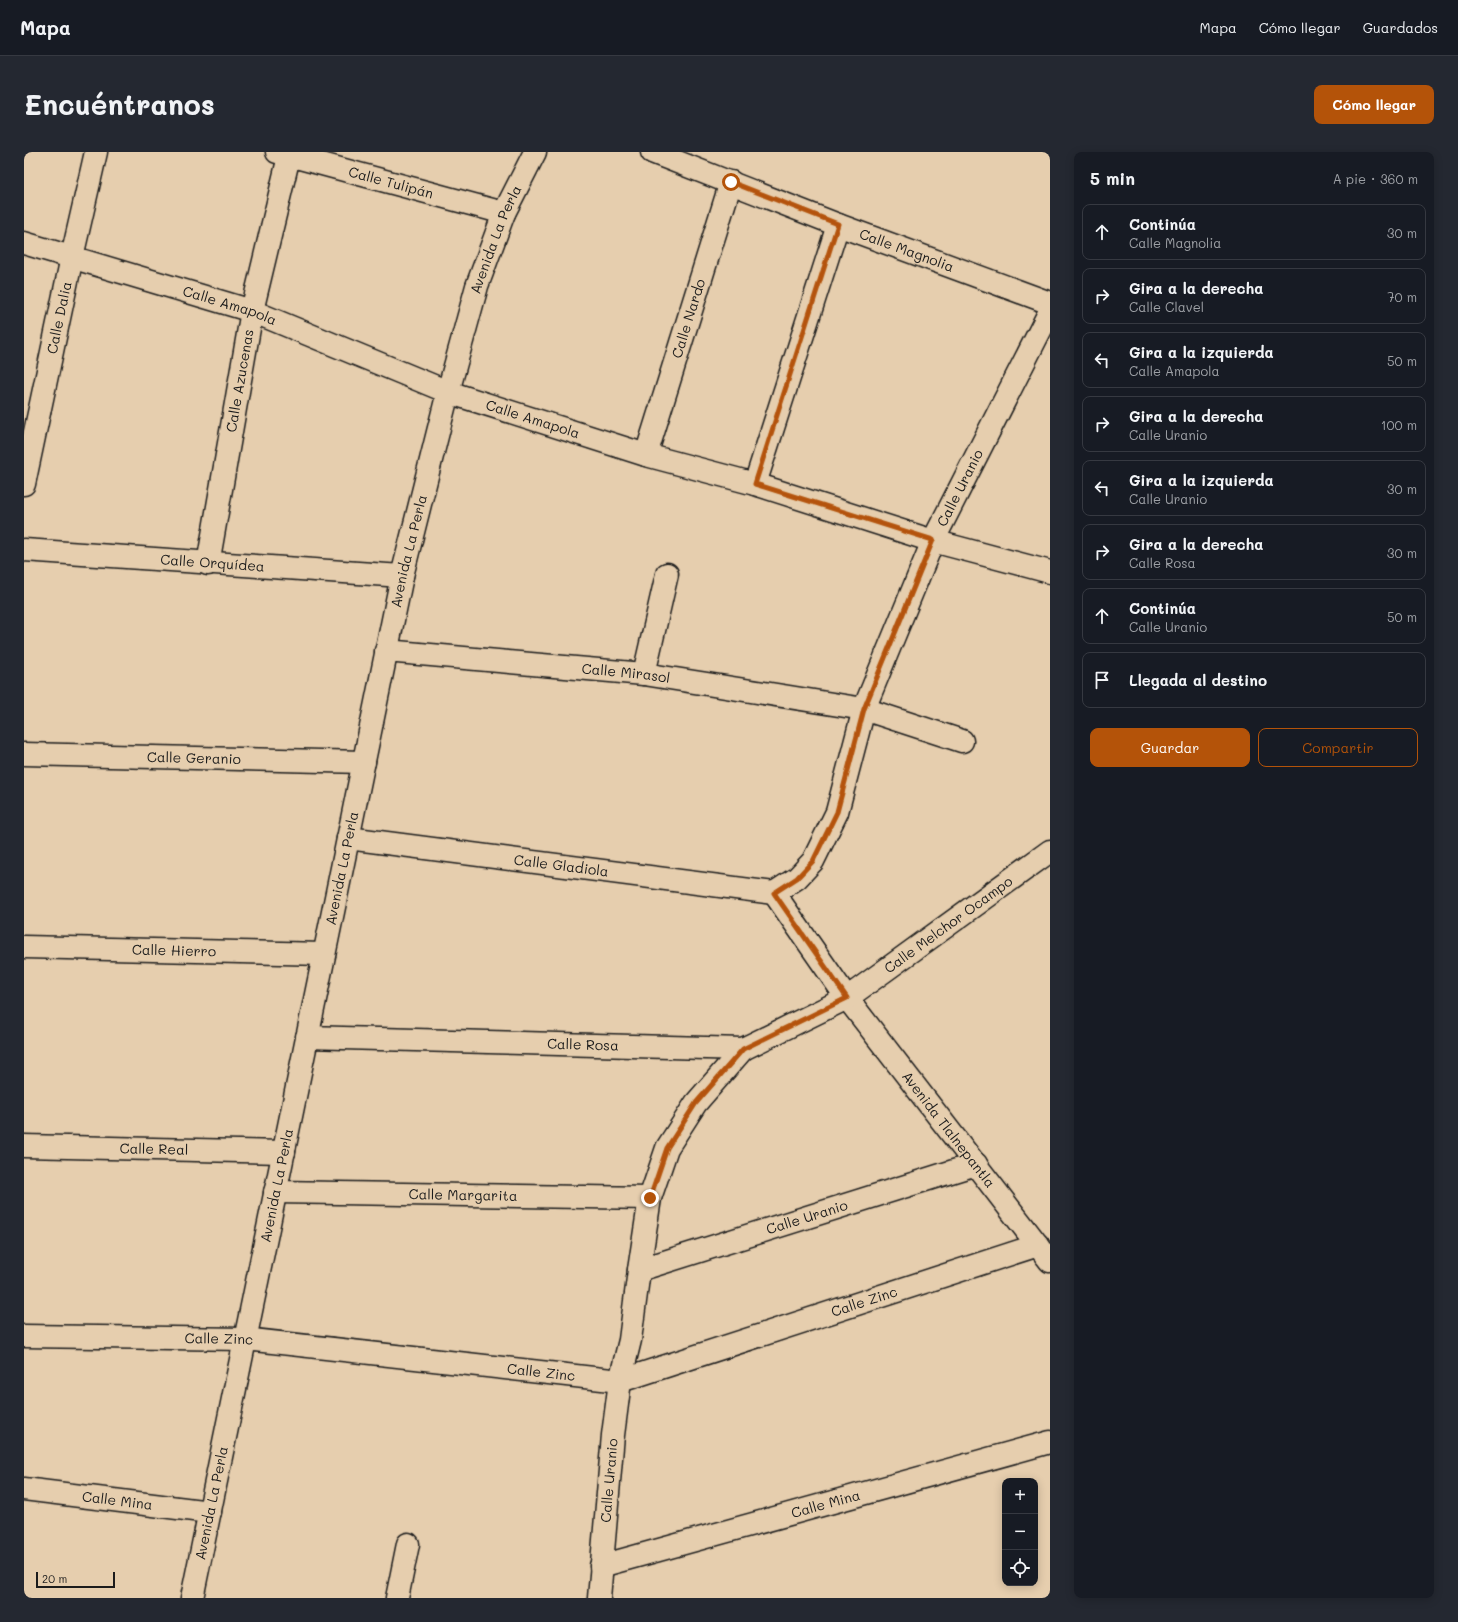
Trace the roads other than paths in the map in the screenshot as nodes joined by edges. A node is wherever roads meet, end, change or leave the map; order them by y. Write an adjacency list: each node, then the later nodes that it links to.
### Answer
1 (96, 152): 9 (street, Calle Dalia)
2 (535, 152): 6 (street, Avenida La Perla)
3 (652, 152): 5 (street, Calle Magnolia)
4 (285, 153): 6 (street, Calle Tulipán); 11 (street, Calle Azucenas)
5 (731, 182): 7 (street, Calle Magnolia); 14 (street, Calle Nardo)
6 (504, 213): 13 (street, Avenida La Perla)
7 (838, 224): 10 (street, Calle Magnolia); 16 (street)
8 (24, 243): 9 (street, Calle Amapola)
9 (72, 257): 11 (street, Calle Amapola); 15 (street, Calle Dalia)
10 (1050, 303)
11 (252, 311): 13 (street, Calle Amapola); 19 (street, Calle Azucenas)
12 (1050, 311): 17 (street, Calle Uranio)
13 (448, 392): 14 (street, Calle Amapola); 22 (street, Avenida La Perla)
14 (646, 455): 16 (street, Calle Amapola)
15 (24, 484)
16 (755, 484): 17 (street, Calle Amapola)
17 (933, 540): 20 (street, Calle Amapola); 25 (street, Calle Uranio)
18 (24, 550): 19 (street, Calle Orquídea)
19 (208, 564): 22 (street, Calle Orquídea)
20 (1050, 572)
21 (667, 574): 24 (street)
22 (402, 576): 23 (street, Avenida La Perla)
23 (386, 651): 24 (street, Calle Mirasol); 28 (street, Avenida La Perla)
24 (644, 674): 25 (street, Calle Mirasol)
25 (864, 709): 26 (street, Calle Mirasol); 31 (street, Calle Uranio)
26 (962, 742)
27 (24, 754): 28 (street, Calle Geranio)
28 (364, 762): 29 (street, Avenida La Perla)
29 (348, 838): 31 (street, Calle Gladiola); 33 (street, Avenida La Perla)
30 (1050, 851): 34 (street, Calle Melchor Ocampo)
31 (774, 893): 34 (street)
32 (24, 947): 33 (street, Calle Hierro)
33 (324, 954): 35 (street, Avenida La Perla)
34 (847, 998): 36 (street, Calle Rosa); 39 (street, Avenida Tlalnepantla)
35 (307, 1037): 36 (street, Calle Rosa); 38 (street, Avenida La Perla)
36 (743, 1049): 41 (street, Calle Uranio)
37 (24, 1146): 38 (street, Calle Real)
38 (284, 1152): 40 (street, Avenida La Perla)
39 (976, 1164): 42 (street, Avenida Tlalnepantla); 43 (street, Calle Uranio)
40 (275, 1192): 41 (street, Calle Margarita); 45 (street, Avenida La Perla)
41 (650, 1198): 43 (street, Calle Uranio)
42 (1044, 1253): 46 (street, Calle Zinc)
43 (639, 1270): 46 (street, Calle Uranio)
44 (24, 1336): 45 (street, Calle Zinc)
45 (245, 1339): 46 (street, Calle Zinc); 49 (street, Avenida La Perla)
46 (620, 1381): 51 (street, Calle Uranio)
47 (1050, 1442): 51 (street, Calle Mina)
48 (24, 1489): 49 (street, Calle Mina)
49 (210, 1512): 52 (street, Avenida La Perla)
50 (408, 1544): 53 (street)
51 (601, 1566): 54 (street, Calle Uranio)
52 (192, 1598)
53 (397, 1598)
54 (599, 1598)

